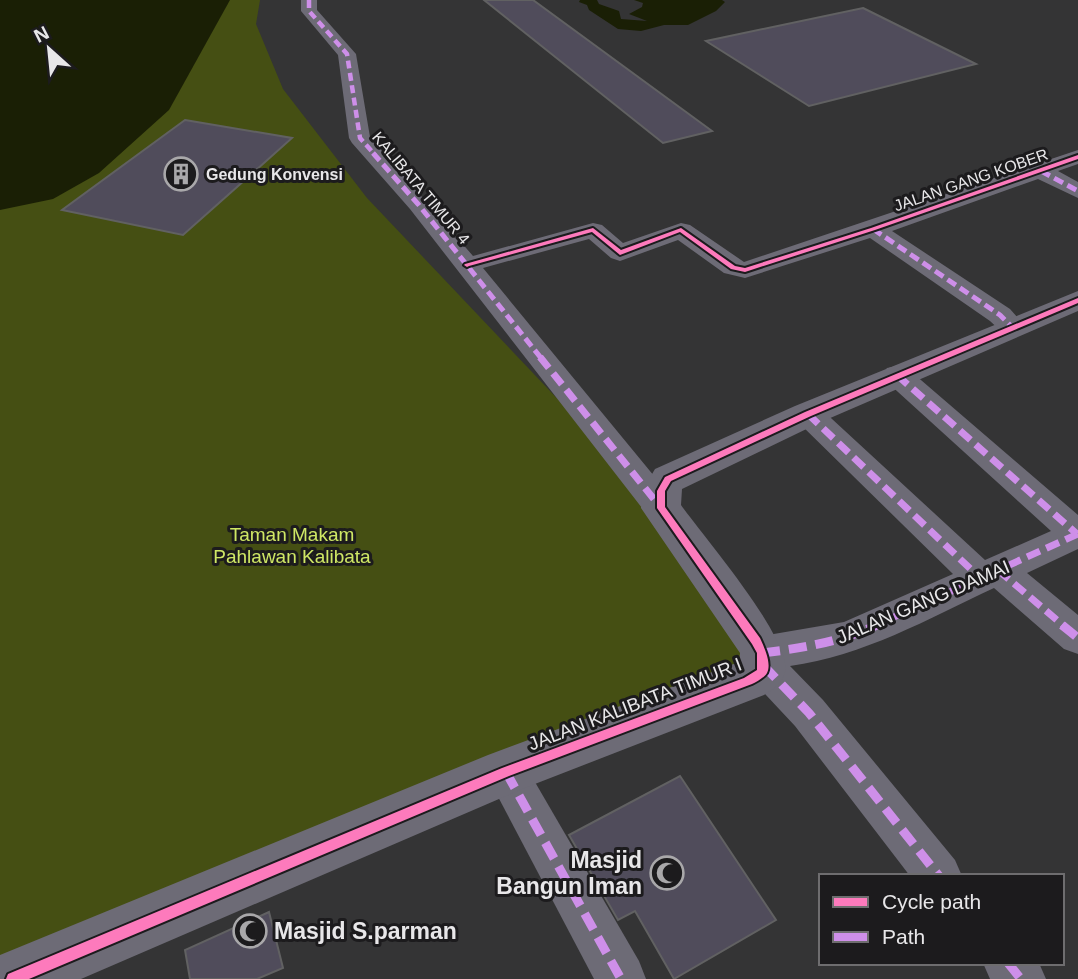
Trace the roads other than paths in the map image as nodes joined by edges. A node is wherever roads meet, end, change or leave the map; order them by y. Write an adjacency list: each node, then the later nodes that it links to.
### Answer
1 (309, 0): 6 (street, KALIBATA TIMUR 4)
2 (1078, 158): 3 (street, JALAN GANG KOBER)
3 (1041, 171): 4 (street); 5 (street, JALAN GANG KOBER)
4 (1078, 191)
5 (873, 229): 6 (street, JALAN GANG KOBER); 8 (street)
6 (467, 265): 11 (street, KALIBATA TIMUR 4)
7 (1071, 308): 8 (street)
8 (1011, 326): 9 (street)
9 (897, 375): 10 (street); 12 (street)
10 (808, 414): 11 (street); 13 (street)
11 (661, 508): 15 (street, JALAN KALIBATA TIMUR I)
12 (1077, 534): 13 (street, JALAN GANG DAMAI)
13 (989, 574): 14 (street); 15 (street, JALAN GANG DAMAI)
14 (1078, 638)
15 (763, 659): 16 (street, JALAN KALIBATA TIMUR I); 17 (street)
16 (506, 772): 19 (street, JALAN KALIBATA TIMUR I); 20 (street)
17 (937, 874)
18 (1010, 965): 21 (street)
19 (13, 979)
20 (621, 979)
21 (1021, 979)

